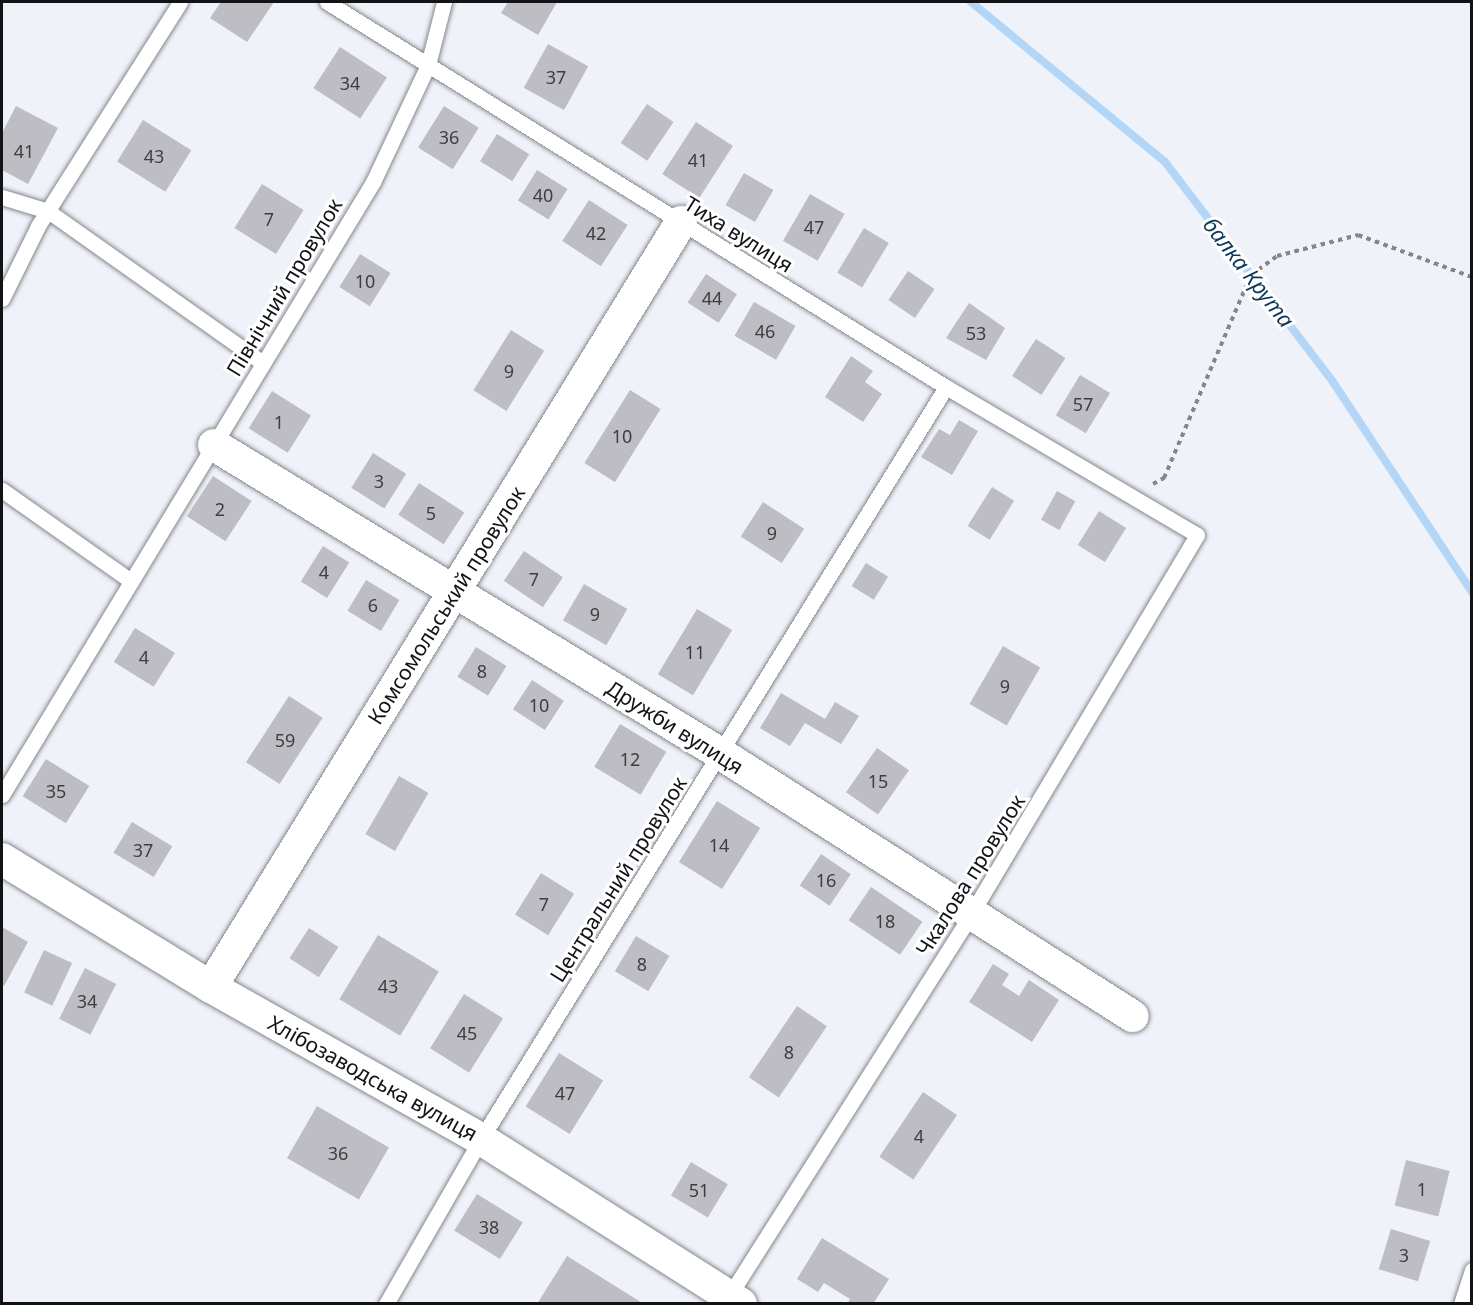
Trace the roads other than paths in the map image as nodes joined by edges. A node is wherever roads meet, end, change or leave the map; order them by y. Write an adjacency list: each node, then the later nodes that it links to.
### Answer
1 (180, 2): 6 (lane)
2 (327, 2): 4 (lane, Тиха вулиця)
3 (444, 2): 4 (lane, Північний провулок)
4 (428, 65): 7 (lane, Тиха вулиця); 9 (lane, Північний провулок)
5 (2, 197): 6 (lane)
6 (48, 211): 8 (lane); 9 (lane)
7 (681, 222): 10 (lane, Тиха вулиця); 15 (street, Комсомольський провулок)
8 (2, 299)
9 (263, 363): 11 (lane, Північний провулок)
10 (946, 387): 13 (lane, Тиха вулиця); 16 (lane, Центральний провулок)
11 (214, 445): 14 (lane, Північний провулок); 15 (street, Дружби вулиця)
12 (2, 490): 14 (lane)
13 (1131, 496): 19 (lane, Чкалова провулок)
14 (131, 581): 17 (lane, Північний провулок)
15 (454, 591): 16 (street, Дружби вулиця); 20 (street, Комсомольський провулок)
16 (721, 754): 19 (street, Дружби вулиця); 22 (lane, Центральний провулок)
17 (2, 795)
18 (2, 859): 20 (street, Хлібозаводська вулиця)
19 (972, 913): 21 (street, Дружби вулиця); 24 (lane, Чкалова провулок)
20 (211, 987): 22 (street, Хлібозаводська вулиця)
21 (1133, 1016)
22 (481, 1139): 24 (street, Хлібозаводська вулиця); 25 (lane, Центральний провулок)
23 (1472, 1270): 26 (lane)
24 (735, 1300)
25 (386, 1304)
26 (1461, 1304)

